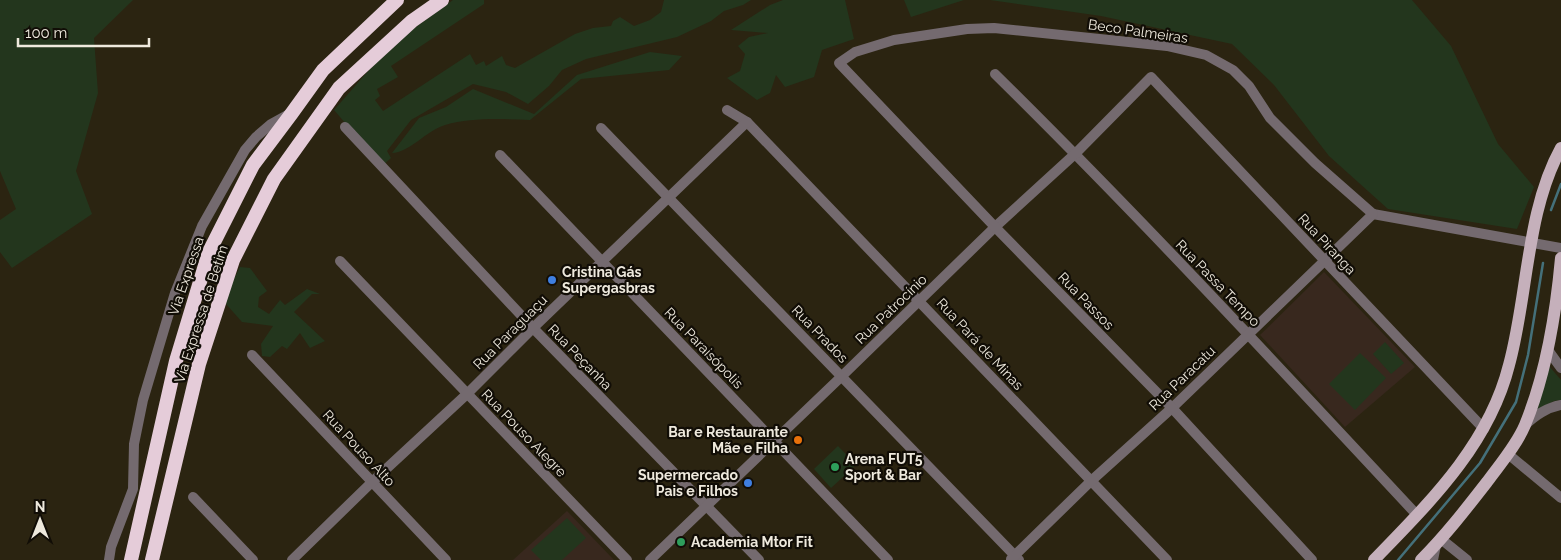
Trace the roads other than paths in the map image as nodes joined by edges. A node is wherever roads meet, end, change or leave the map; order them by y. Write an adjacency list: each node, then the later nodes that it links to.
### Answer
1 (397, 0): 7 (highway, Via Expressa)
2 (442, 0): 49 (highway, Via Expressa de Betim)
3 (839, 62): 15 (street, Beco Palmeiras); 16 (street, Rua Passos)
4 (995, 74): 12 (street, Rua Passa Tempo)
5 (1151, 77): 12 (street, Rua Patrocínio); 21 (street, Rua Piranga)
6 (727, 110): 8 (street, Rua Pará de Minas)
7 (292, 113): 36 (street); 40 (highway, Via Expressa)
8 (747, 122): 14 (street, Rua Paraguaçu); 23 (street, Rua Pará de Minas)
9 (345, 127): 24 (street, Rua Peçanha)
10 (601, 128): 14 (street, Rua Prados)
11 (1561, 148): 17 (main road)
12 (1076, 153): 16 (street, Rua Patrocínio); 25 (street, Rua Passa Tempo)
13 (500, 155): 22 (street, Rua Paraisópolis)
14 (668, 196): 22 (street, Rua Paraguaçu); 29 (street, Rua Prados)
15 (1373, 214): 17 (street); 21 (street, Rua Paracatu)
16 (995, 227): 23 (street, Rua Patrocínio); 32 (street, Rua Passos)
17 (1532, 243): 18 (street); 34 (main road)
18 (1561, 248)
19 (1561, 258): 26 (main road)
20 (340, 261): 30 (street, Rua Pouso Alegre)
21 (1324, 261): 25 (street, Rua Paracatu); 34 (street, Rua Piranga)
22 (602, 262): 24 (street, Rua Paraguaçu); 35 (street, Rua Paraisópolis)
23 (920, 301): 29 (street, Rua Patrocínio); 38 (street, Rua Pará de Minas)
24 (533, 328): 30 (street, Rua Paraguaçu); 43 (street, Rua Peçanha)
25 (1248, 334): 32 (street, Rua Paracatu); 44 (street, Rua Passa Tempo)
26 (1548, 350): 28 (street); 33 (main road)
27 (252, 355): 39 (street, Rua Pouso Alto)
28 (1561, 368)
29 (842, 376): 35 (street, Rua Patrocínio); 46 (street, Rua Prados)
30 (467, 394): 39 (street, Rua Paraguaçu); 53 (street, Rua Pouso Alegre)
31 (1561, 405): 33 (street)
32 (1172, 408): 38 (street, Rua Paracatu); 58 (street, Rua Passos)
33 (1524, 426): 37 (main road)
34 (1484, 429): 44 (main road)
35 (774, 441): 43 (street, Rua Patrocínio); 56 (street, Rua Paraisópolis)
36 (134, 444): 40 (street); 47 (street)
37 (1508, 454): 42 (street); 45 (main road)
38 (1091, 481): 46 (street, Rua Paracatu); 57 (street, Rua Pará de Minas)
39 (372, 482): 51 (street, Rua Paraguaçu); 52 (street, Rua Pouso Alto)
40 (147, 491): 48 (highway, Via Expressa)
41 (193, 497): 50 (street)
42 (1561, 498)
43 (707, 506): 54 (street, Rua Patrocínio); 55 (street, Rua Peçanha)
44 (1417, 515): 59 (main road)
45 (1438, 542): 60 (main road); 61 (street); 62 (street)
46 (1014, 558)
47 (109, 560)
48 (131, 560)
49 (152, 560)
50 (252, 560)
51 (292, 560)
52 (446, 560)
53 (627, 560)
54 (650, 560)
55 (759, 560)
56 (888, 560)
57 (1167, 560)
58 (1312, 560)
59 (1374, 560)
60 (1421, 560)
61 (1433, 560)
62 (1466, 560)

